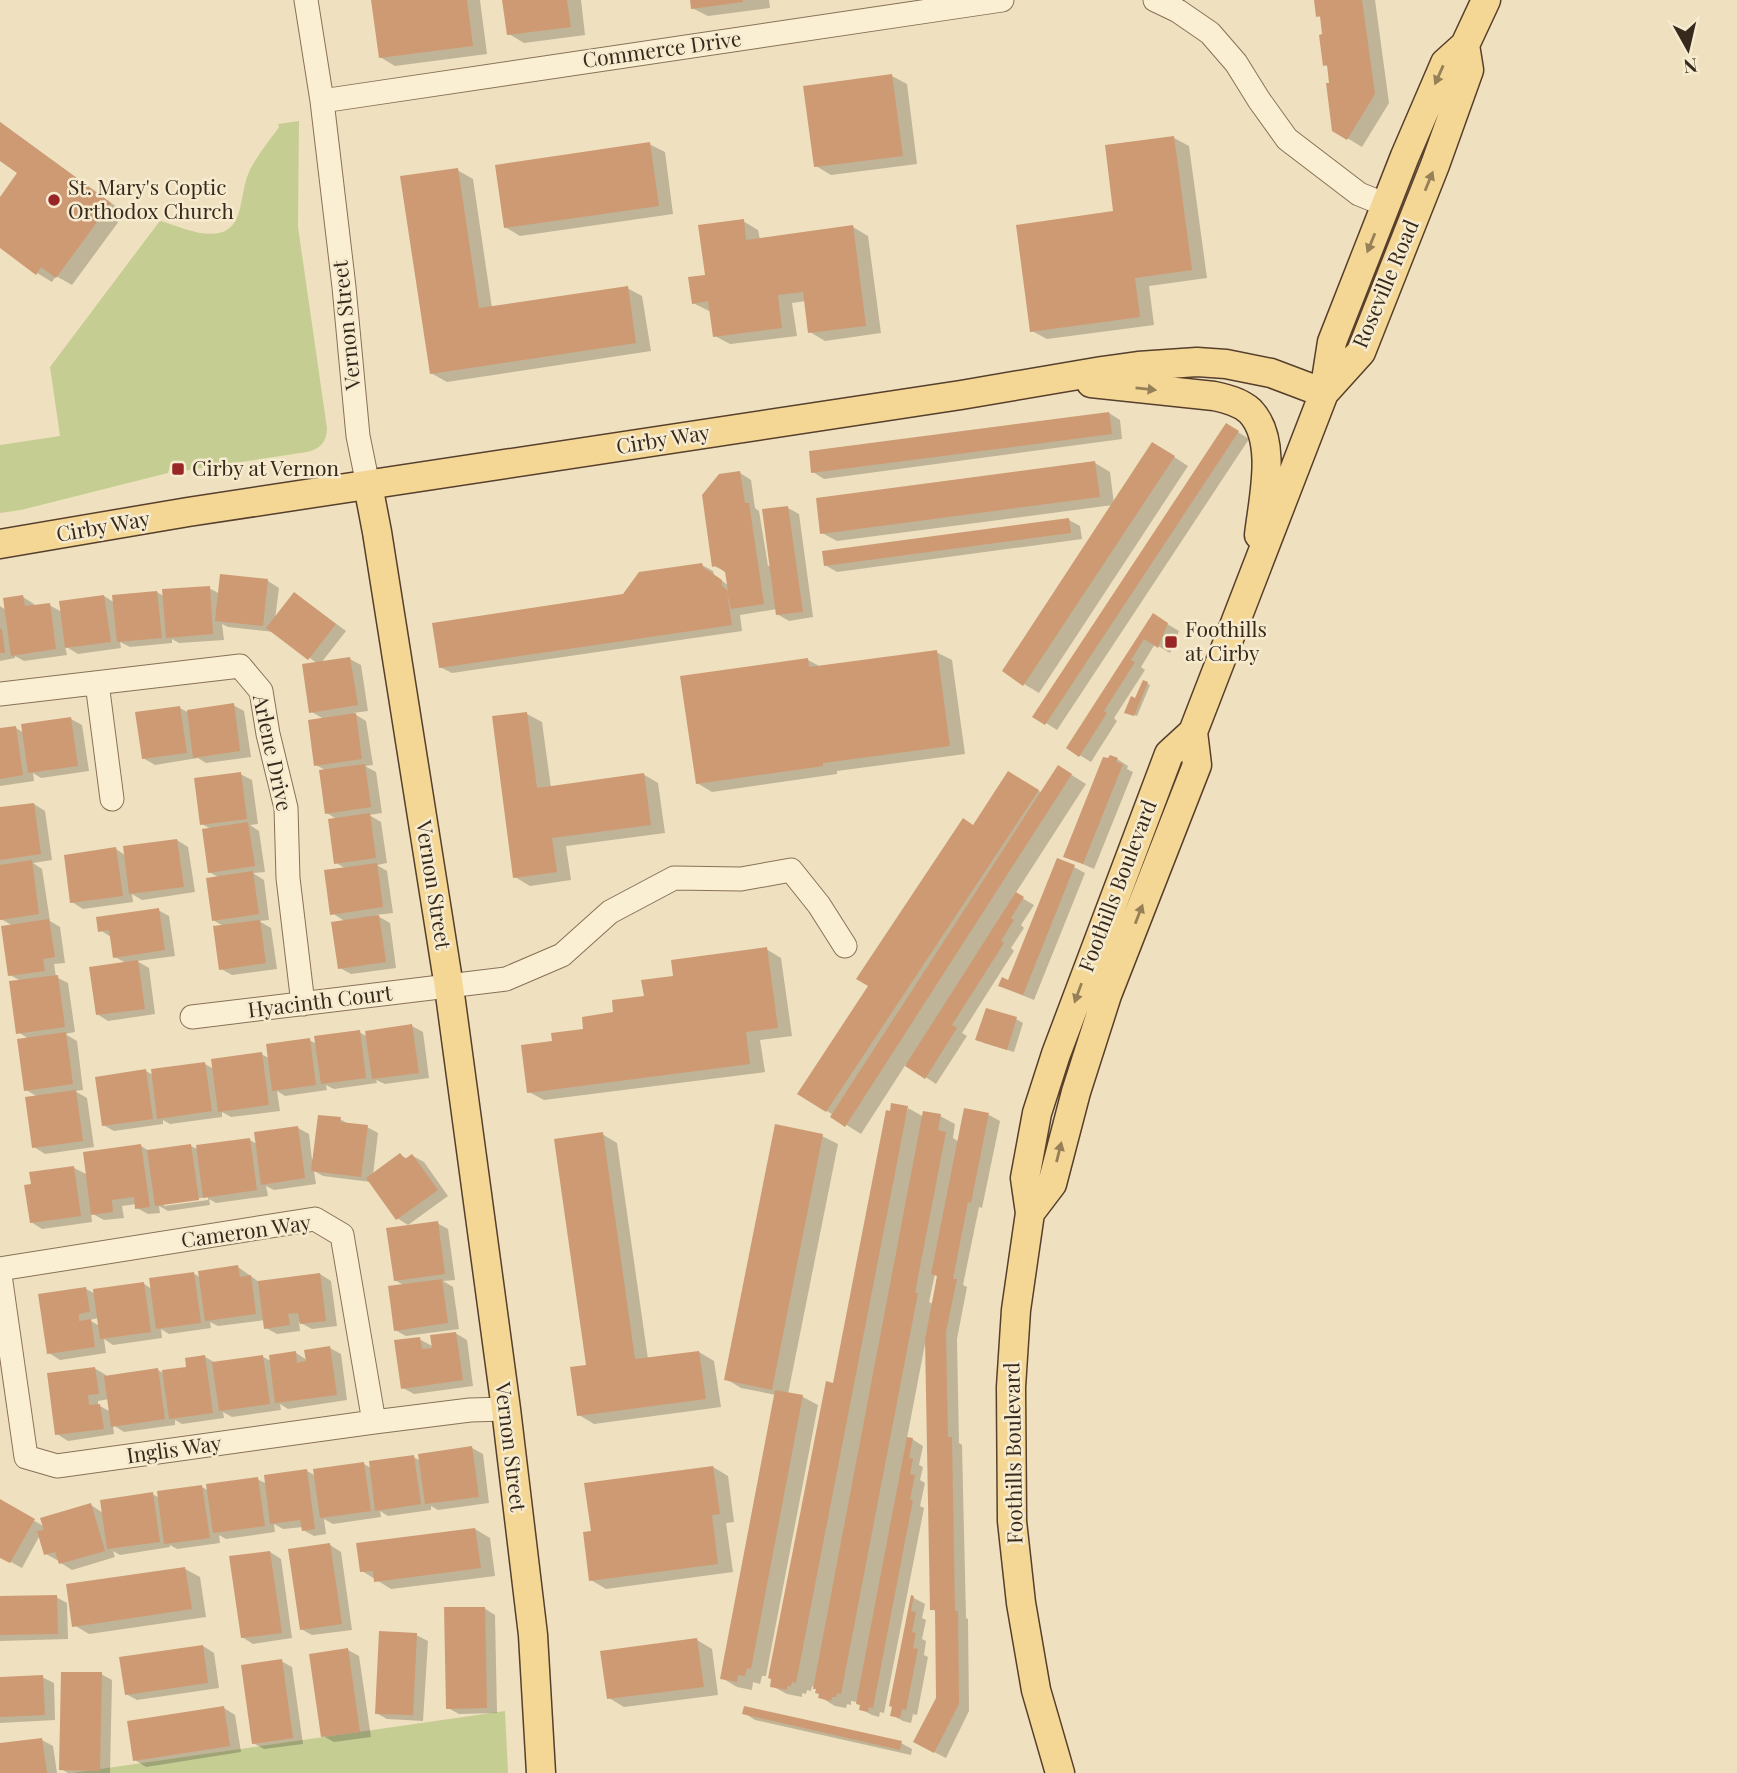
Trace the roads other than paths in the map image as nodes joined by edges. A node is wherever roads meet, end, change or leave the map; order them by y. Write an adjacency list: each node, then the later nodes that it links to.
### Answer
1 (306, 0): 6 (street, Vernon Street)
2 (1002, 0): 6 (street, Commerce Drive)
3 (1156, 0): 7 (street)
4 (1486, 0): 5 (main road, Roseville Road)
5 (1465, 46): 7 (main road, Roseville Road, one-way to 7); 9 (main road, Roseville Road, one-way to 5)
6 (322, 101): 10 (street, Vernon Street)
7 (1386, 205): 9 (main road, Roseville Road, one-way to 9)
8 (1054, 379): 9 (main road, Cirby Way); 10 (main road, Cirby Way); 12 (main road, one-way to 12)
9 (1324, 393): 12 (main road, Foothills Boulevard)
10 (368, 485): 11 (main road, Cirby Way); 17 (main road, Vernon Street)
11 (0, 544)
12 (1255, 573): 25 (main road, Foothills Boulevard)
13 (97, 682): 14 (street, Arlene Drive); 15 (street); 18 (street, Arlene Drive)
14 (0, 694)
15 (112, 799)
16 (845, 946): 17 (street, Hyacinth Court)
17 (449, 987): 18 (street, Hyacinth Court); 22 (main road, Vernon Street)
18 (303, 1004): 19 (street, Hyacinth Court)
19 (192, 1017)
20 (0, 1269): 23 (street, Cameron Way)
21 (0, 1275): 23 (street, Inglis Way)
22 (506, 1409): 23 (street, Inglis Way); 24 (main road, Vernon Street)
23 (374, 1422)
24 (541, 1773)
25 (1059, 1773)

